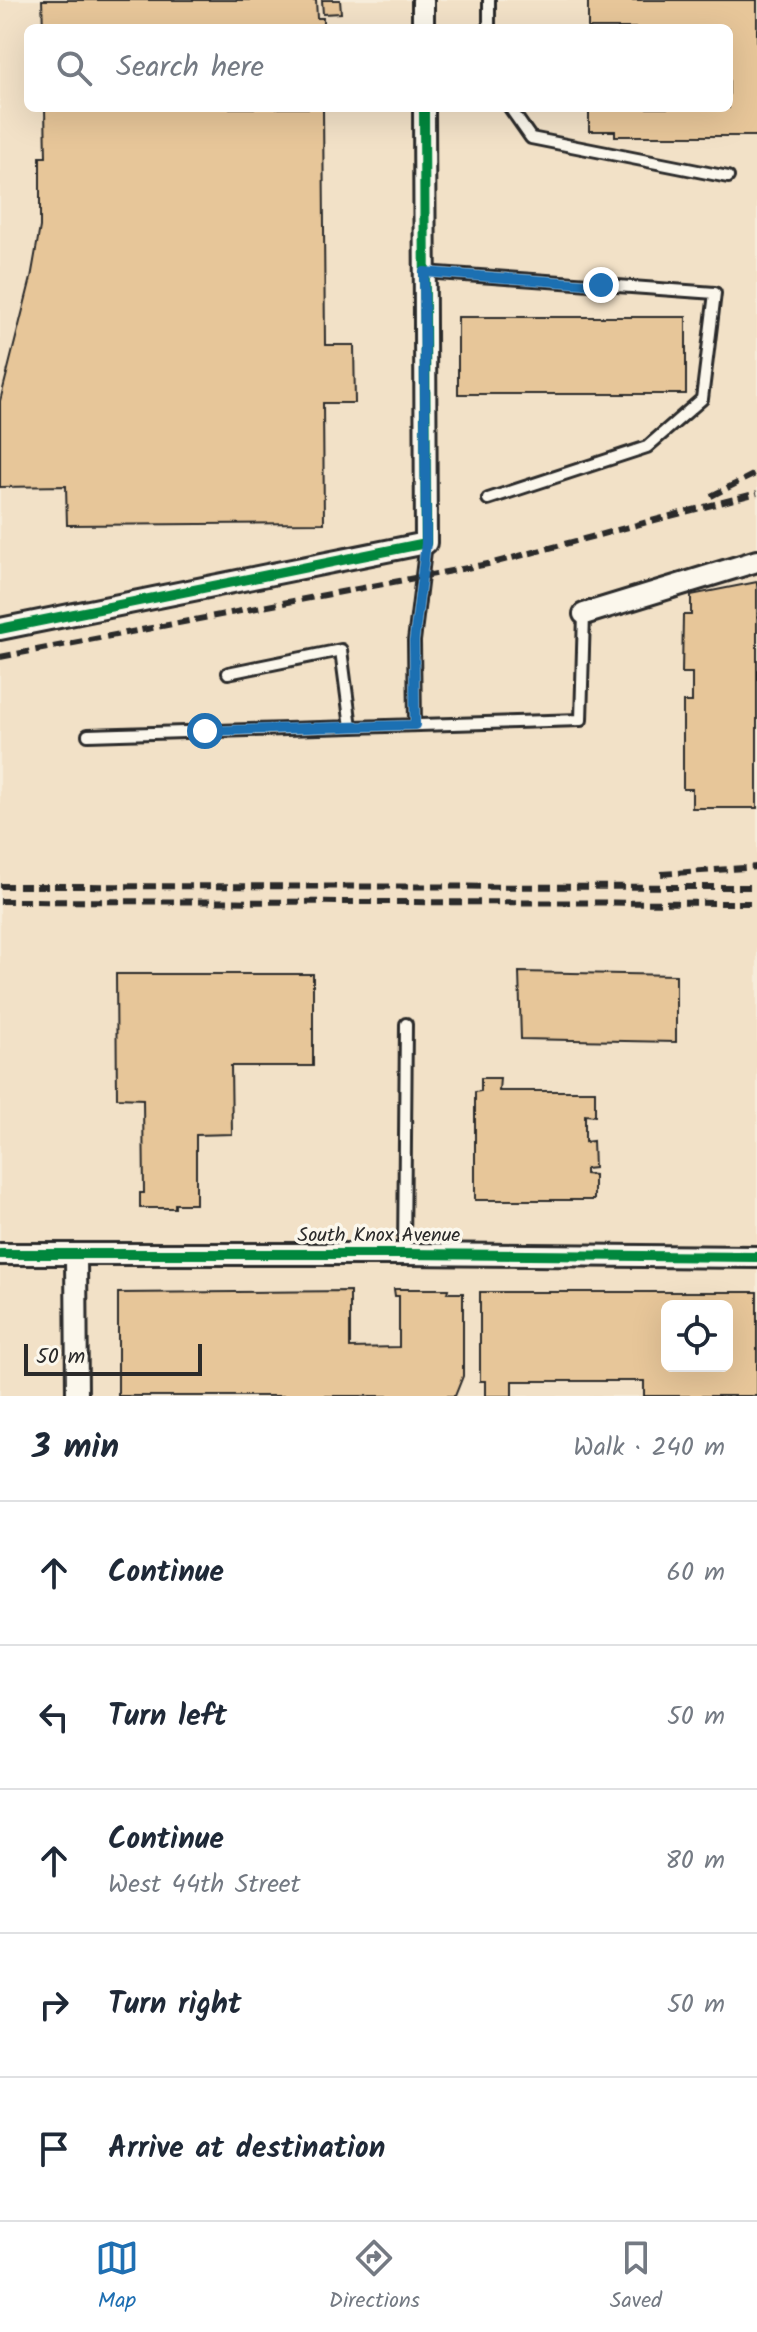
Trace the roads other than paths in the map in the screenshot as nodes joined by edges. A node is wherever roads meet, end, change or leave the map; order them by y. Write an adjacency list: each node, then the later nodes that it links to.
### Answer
1 (423, 0): 3 (street)
2 (489, 0): 4 (lane)
3 (423, 24)
4 (489, 24)
5 (424, 112): 8 (street)
6 (513, 112): 7 (lane)
7 (728, 177)
8 (424, 272): 9 (lane); 10 (street)
9 (488, 499)
10 (426, 543): 13 (street); 15 (lane)
11 (757, 561): 12 (street)
12 (584, 614): 15 (lane)
13 (0, 629)
14 (228, 673): 16 (lane)
15 (415, 725): 16 (lane)
16 (351, 727): 17 (lane)
17 (88, 735)
18 (406, 1024): 21 (lane)
19 (0, 1254): 20 (street, South Knox Avenue)
20 (76, 1254): 21 (street, South Knox Avenue); 23 (street)
21 (404, 1254): 22 (street, South Knox Avenue)
22 (757, 1257)
23 (77, 1396)

